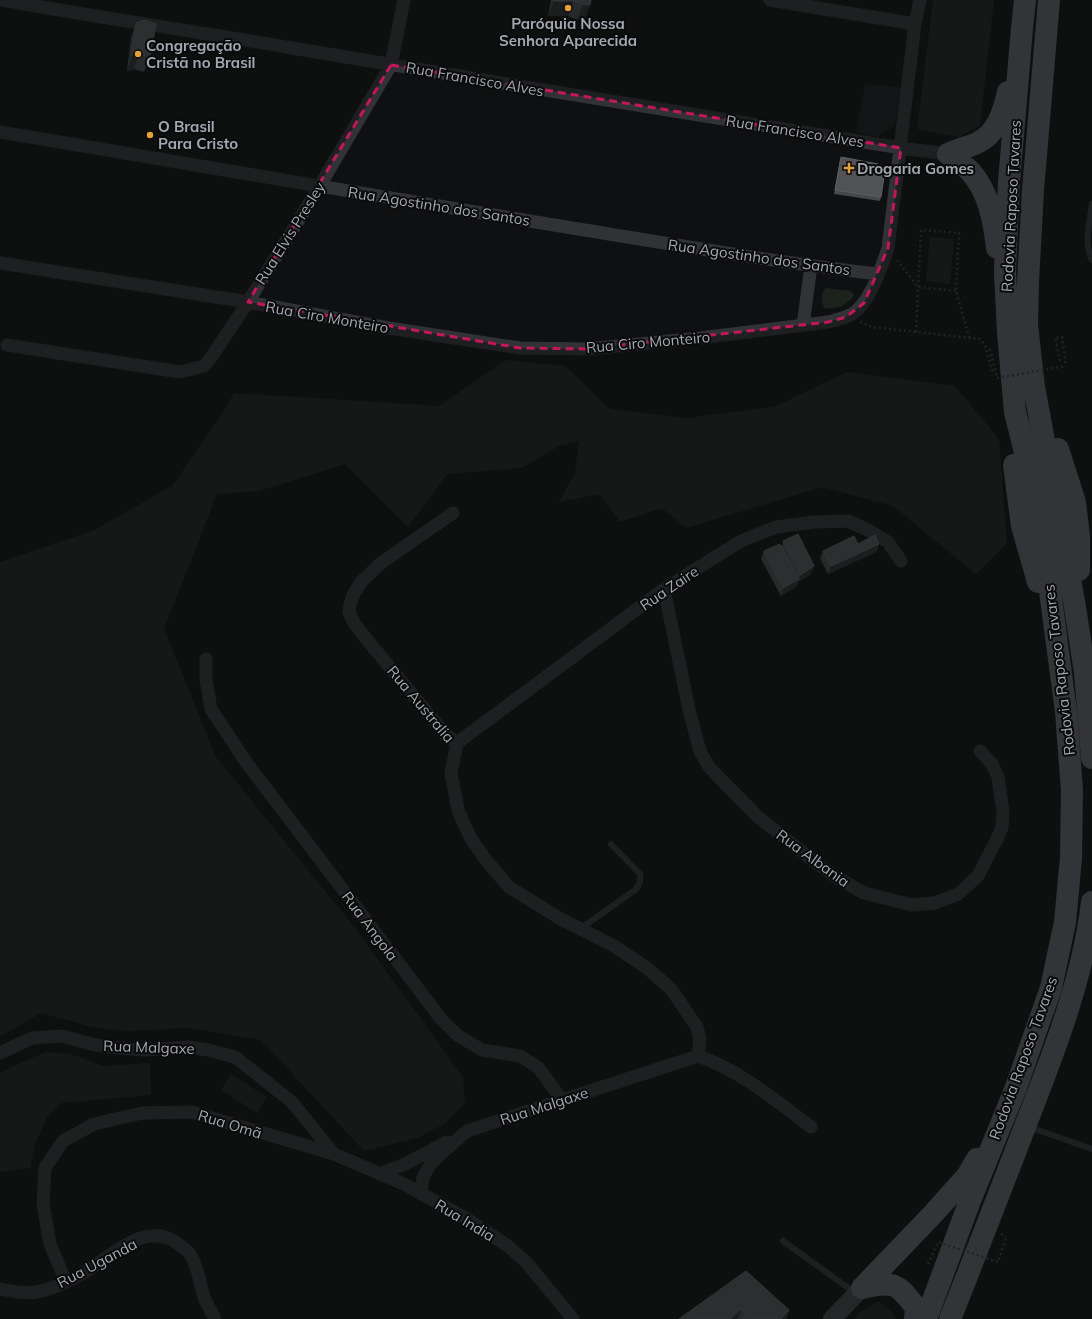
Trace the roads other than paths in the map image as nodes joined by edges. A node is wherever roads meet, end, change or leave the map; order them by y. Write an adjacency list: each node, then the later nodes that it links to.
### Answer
1 (3, 0): 9 (street, Rua Francisco Alves)
2 (404, 0): 9 (street, Rua Elvis Presley)
3 (770, 0): 7 (street)
4 (920, 0): 7 (street, Rua Ciro Monteiro)
5 (1025, 0): 8 (highway, Rodovia Raposo Tavares)
6 (1049, 0): 29 (highway, Rodovia Raposo Tavares)
7 (915, 24): 11 (street, Rua Ciro Monteiro)
8 (1022, 28): 12 (highway); 21 (highway, Rodovia Raposo Tavares)
9 (391, 65): 11 (street, Rua Francisco Alves); 13 (street, Rua Elvis Presley)
10 (0, 132): 13 (street, Rua Agostinho dos Santos)
11 (900, 148): 12 (street, Rua Francisco Alves); 18 (street, Rua Ciro Monteiro)
12 (948, 154): 21 (highway)
13 (319, 186): 17 (street, Rua Agostinho dos Santos); 19 (street, Rua Elvis Presley)
14 (1092, 204): 15 (lane)
15 (1092, 260)
16 (0, 263): 19 (street, Rua Ciro Monteiro)
17 (811, 266): 18 (street, Rua Agostinho dos Santos); 20 (street)
18 (878, 274): 20 (street, Rua Ciro Monteiro)
19 (248, 302): 20 (street, Rua Ciro Monteiro); 22 (street, Rua Elvis Presley)
20 (803, 325)
21 (1008, 332): 35 (highway, Rodovia Raposo Tavares)
22 (7, 345)
23 (453, 513): 27 (street, Rua Australia)
24 (901, 561): 25 (street, Rua Zaire)
25 (664, 590): 27 (street, Rua Zaire); 28 (street, Rua Albania)
26 (206, 660): 36 (street, Rua Angola)
27 (457, 743): 32 (street, Rua Australia)
28 (980, 751)
29 (1092, 758)
30 (611, 844): 32 (lane)
31 (1092, 902): 37 (highway, Rodovia Raposo Tavares)
32 (580, 929): 34 (street, Rua Australia)
33 (0, 1053): 41 (street, Rua Malgaxe)
34 (698, 1056): 36 (street, Rua Malgaxe); 38 (street)
35 (1015, 1090): 47 (highway); 52 (highway, Rodovia Raposo Tavares)
36 (562, 1100): 39 (street, Rua Malgaxe)
37 (1025, 1126): 40 (lane); 53 (highway, Rodovia Raposo Tavares)
38 (811, 1128)
39 (467, 1131): 42 (street); 43 (street, Rua Malgaxe)
40 (1092, 1149)
41 (334, 1154): 42 (street, Rua India); 45 (street, Rua Omã)
42 (378, 1174): 43 (street, Rua India)
43 (422, 1194): 49 (street, Rua India)
44 (783, 1240): 47 (lane)
45 (66, 1282): 46 (street, Rua Uganda); 48 (street, Rua Uganda)
46 (0, 1289)
47 (859, 1291): 50 (main road); 51 (highway)
48 (215, 1319)
49 (573, 1319)
50 (832, 1319)
51 (915, 1319)
52 (926, 1319)
53 (950, 1319)

